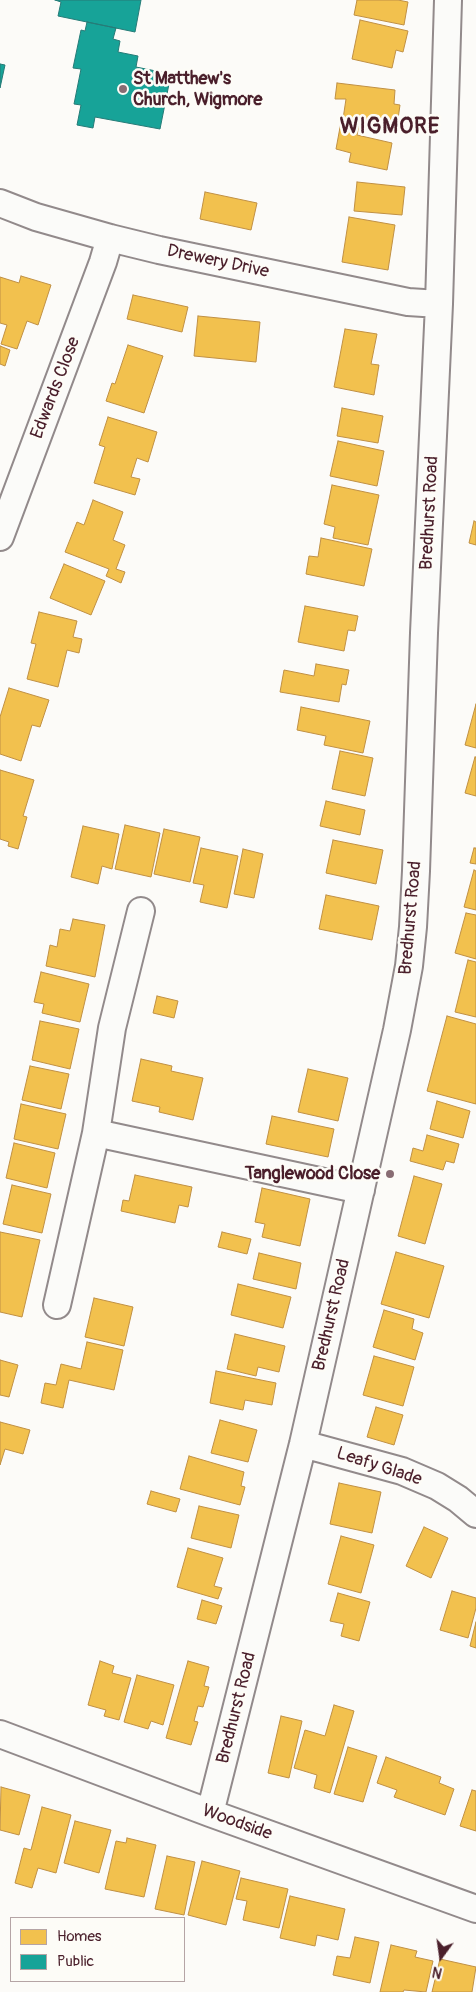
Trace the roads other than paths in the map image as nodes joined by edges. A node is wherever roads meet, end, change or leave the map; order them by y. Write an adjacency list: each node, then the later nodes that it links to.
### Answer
1 (448, 0): 4 (street, Bredhurst Road)
2 (0, 203): 3 (street, Drewery Drive)
3 (110, 238): 4 (street, Drewery Drive); 5 (street, Edwards Close)
4 (439, 304): 8 (street, Bredhurst Road)
5 (0, 538)
6 (141, 911): 7 (street)
7 (96, 1133): 8 (street); 9 (street)
8 (361, 1190): 10 (street, Bredhurst Road)
9 (57, 1305)
10 (303, 1444): 11 (street, Leafy Glade); 13 (street, Bredhurst Road)
11 (476, 1514)
12 (0, 1734): 13 (street, Woodside)
13 (210, 1814): 14 (street, Woodside)
14 (476, 1909)

